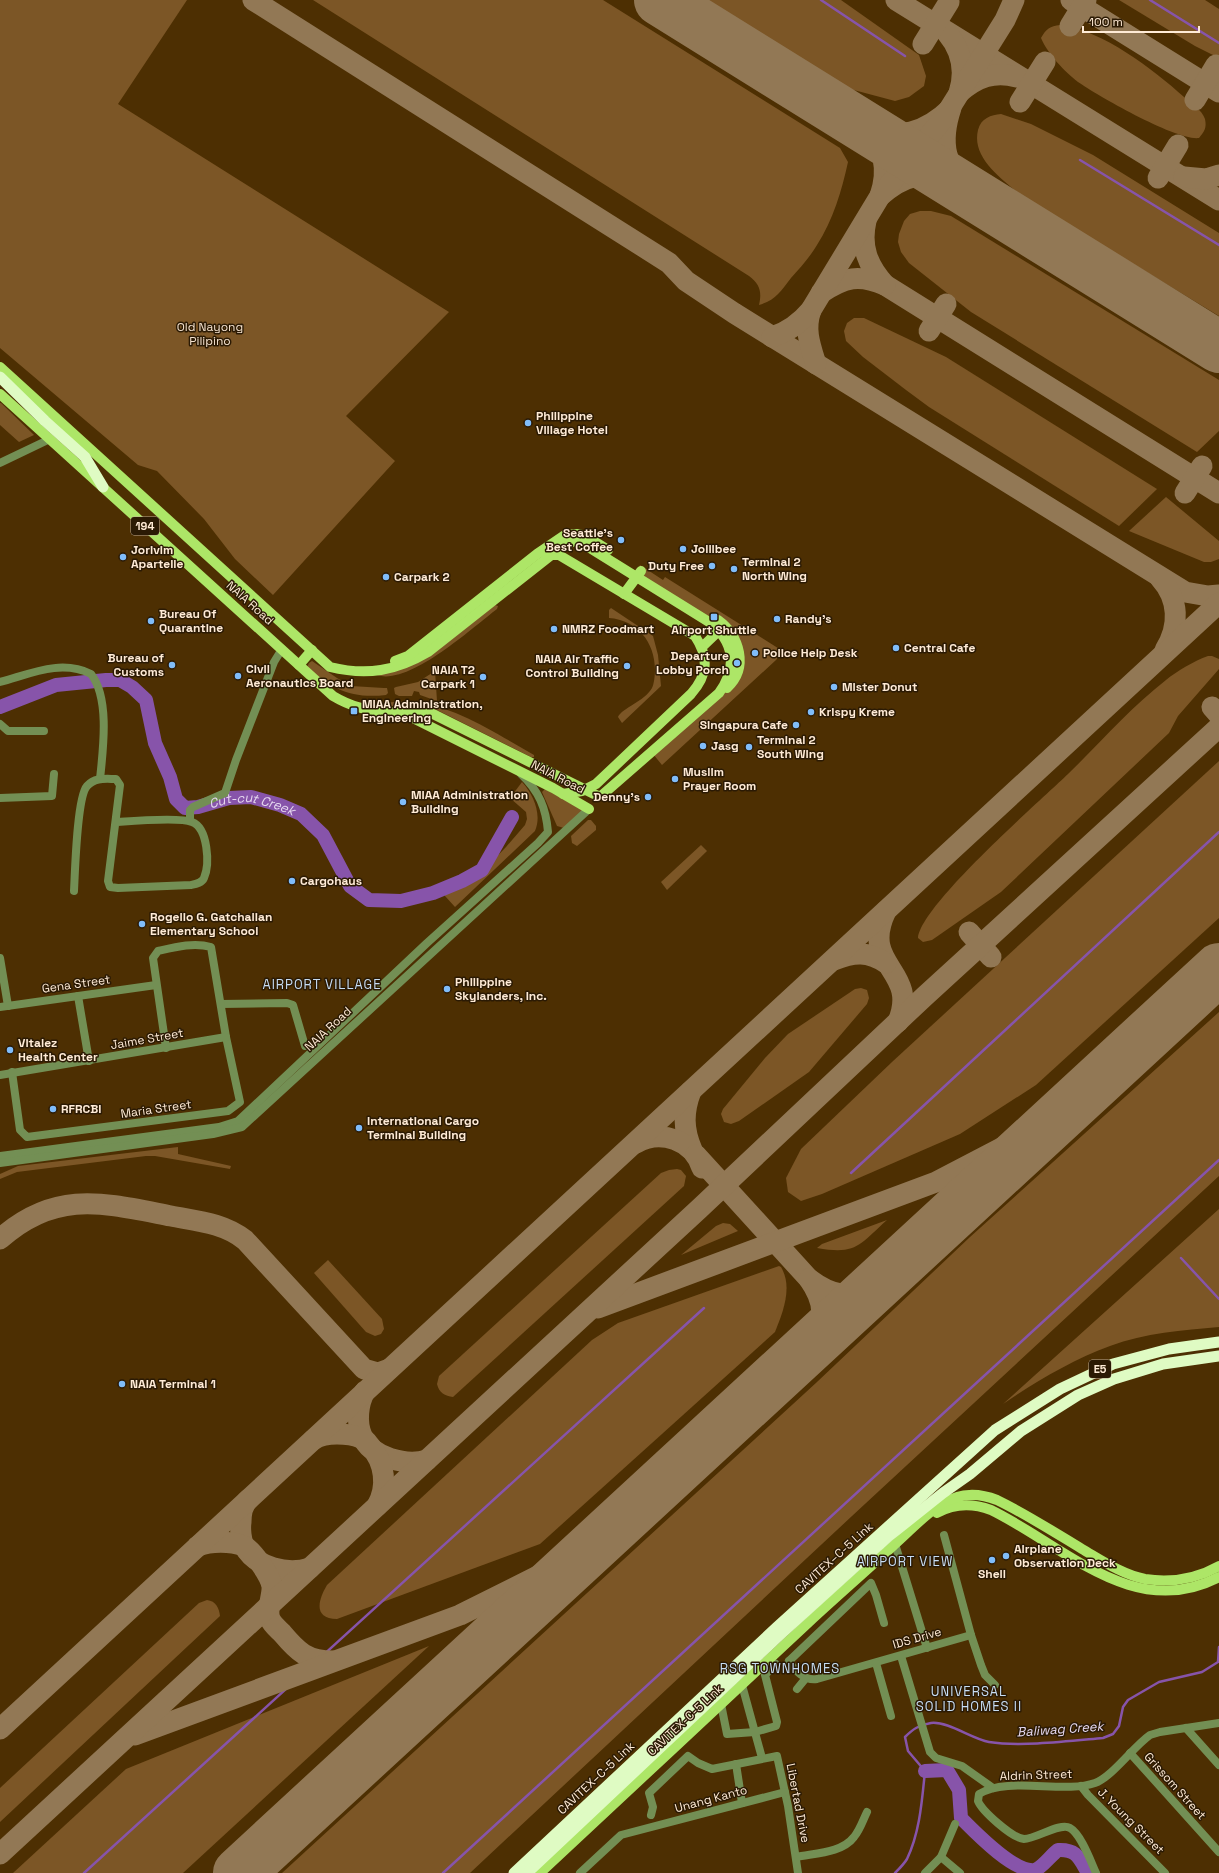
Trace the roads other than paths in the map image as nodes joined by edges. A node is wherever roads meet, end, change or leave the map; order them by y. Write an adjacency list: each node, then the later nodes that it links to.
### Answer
1 (0, 367): 13 (main road, NAIA Road / 194)
2 (0, 377): 6 (highway)
3 (0, 394): 4 (main road, NAIA Road / 194)
4 (50, 439): 5 (street); 6 (main road, NAIA Road / 194)
5 (0, 463)
6 (103, 487): 12 (main road, NAIA Road / 194)
7 (537, 554): 8 (main road); 9 (main road); 15 (main road)
8 (640, 571): 9 (main road); 10 (main road)
9 (624, 594): 11 (main road)
10 (725, 626): 11 (main road); 19 (main road)
11 (702, 647): 17 (main road)
12 (282, 650): 14 (main road, NAIA Road / 194); 31 (street)
13 (312, 650): 14 (main road); 15 (main road, NAIA Road / 194)
14 (299, 665): 18 (main road, NAIA Road / 194)
15 (377, 671): 18 (main road)
16 (0, 682): 26 (street)
17 (691, 694): 19 (main road); 22 (main road)
18 (394, 712): 24 (main road, NAIA Road)
19 (698, 715): 23 (main road)
20 (0, 724): 21 (street)
21 (44, 731)
22 (627, 754): 23 (main road); 27 (main road)
23 (639, 767): 30 (main road)
24 (518, 771): 28 (main road, NAIA Road); 45 (street, NAIA Road)
25 (54, 774): 29 (street)
26 (100, 779): 32 (street); 33 (street)
27 (596, 784): 28 (main road); 30 (main road)
28 (563, 794): 30 (main road, NAIA Road)
29 (0, 798)
30 (589, 809): 46 (street, NAIA Road)
31 (190, 821): 32 (street); 32 (street)
32 (116, 822)
33 (74, 891)
34 (0, 958): 38 (street)
35 (156, 985): 36 (street, Gena Street); 37 (street); 41 (street)
36 (78, 996): 38 (street, Gena Street); 42 (street)
37 (221, 1004): 39 (street); 40 (street)
38 (4, 1006)
39 (226, 1037): 41 (street, Jaime Street); 43 (street, Maria Street)
40 (305, 1046)
41 (166, 1048): 42 (street, Jaime Street)
42 (89, 1061): 43 (street, Jaime Street)
43 (12, 1072): 44 (street, Jaime Street)
44 (0, 1074)
45 (0, 1156)
46 (2, 1164)
47 (1219, 1342): 83 (highway, CAVITEX–C-5 Link / E5)
48 (1219, 1356): 84 (highway, CAVITEX–C-5 Link / E5)
49 (944, 1535): 54 (street)
50 (895, 1544): 51 (main road, CAVITEX-C-5 Link); 52 (main road); 55 (street); 57 (main road, CAVITEX-C-5 Link)
51 (1219, 1566)
52 (1219, 1577)
53 (884, 1624): 58 (street)
54 (971, 1635): 55 (street, IDS Drive); 62 (street)
55 (927, 1648): 56 (street, IDS Drive)
56 (901, 1656): 59 (street, IDS Drive); 74 (street)
57 (774, 1661): 58 (street); 61 (main road, CAVITEX-C-5 Link); 68 (street)
58 (789, 1661): 60 (street)
59 (876, 1663): 60 (street, IDS Drive); 65 (street)
60 (806, 1678): 63 (street)
61 (742, 1685): 64 (main road, CAVITEX-C-5 Link); 68 (street)
62 (995, 1685)
63 (797, 1689)
64 (721, 1704): 68 (street); 85 (main road, CAVITEX-C-5 Link)
65 (891, 1716)
66 (1219, 1723): 67 (street, Aldrin Street)
67 (1186, 1728): 69 (street, Aldrin Street); 72 (street)
68 (755, 1732): 70 (street)
69 (1130, 1753): 73 (street, Aldrin Street); 80 (street, Grissom Street)
70 (762, 1758): 71 (street); 75 (street, Libertad Drive)
71 (736, 1764): 76 (street); 78 (street)
72 (1219, 1765)
73 (1081, 1786): 74 (street, Aldrin Street); 91 (street, J. Young Street)
74 (992, 1788): 90 (street, Aldrin Street)
75 (785, 1792): 76 (street, Unang Kanto); 81 (street, Libertad Drive)
76 (742, 1803): 86 (street, Unang Kanto)
77 (867, 1812): 81 (street)
78 (651, 1815)
79 (955, 1824): 82 (street)
80 (1219, 1852)
81 (796, 1857): 87 (street, Libertad Drive)
82 (941, 1857): 88 (street); 89 (street)
83 (514, 1873)
84 (527, 1873)
85 (540, 1873)
86 (580, 1873)
87 (798, 1873)
88 (925, 1873)
89 (960, 1873)
90 (1096, 1873)
91 (1165, 1873)

